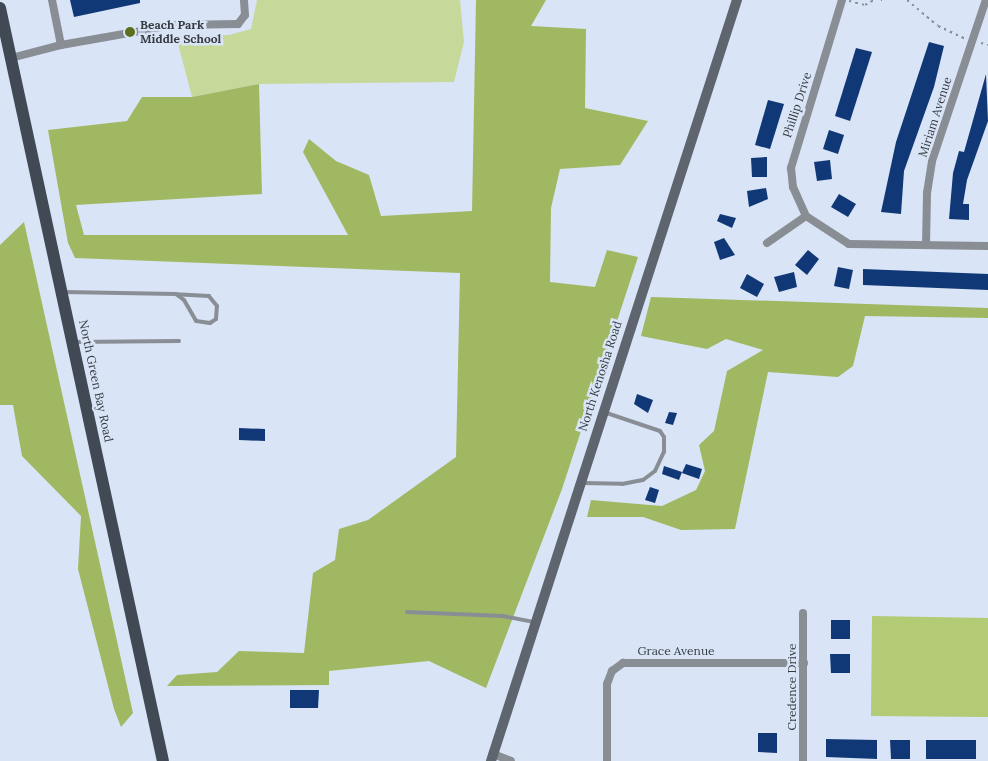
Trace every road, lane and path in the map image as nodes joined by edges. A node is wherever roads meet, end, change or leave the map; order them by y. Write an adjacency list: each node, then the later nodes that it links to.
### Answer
1 (52, 0): 11 (street)
2 (244, 0): 11 (street)
3 (737, 0): 22 (street, North Kenosha Road)
4 (842, 0): 14 (street, Phillip Drive)
5 (847, 0): 6 (path)
6 (874, 0)
7 (907, 0): 10 (path)
8 (986, 0): 10 (street, Miriam Avenue)
9 (0, 8): 13 (main road, North Green Bay Road)
10 (972, 40): 12 (path); 16 (street, Miriam Avenue)
11 (61, 45): 13 (street)
12 (988, 45)
13 (11, 58): 18 (main road, North Green Bay Road)
14 (806, 216): 15 (street); 16 (street, Phillip Drive)
15 (766, 243)
16 (926, 246): 17 (street, Phillip Drive)
17 (988, 246)
18 (61, 292): 19 (lane); 21 (main road, North Green Bay Road)
19 (176, 294): 19 (lane)
20 (179, 341): 21 (lane)
21 (74, 342): 29 (main road, North Green Bay Road)
22 (602, 412): 23 (street, North Kenosha Road); 23 (lane)
23 (578, 483): 26 (street, North Kenosha Road)
24 (407, 612): 26 (lane)
25 (803, 613): 27 (street, Credence Drive)
26 (534, 622): 28 (street, North Kenosha Road)
27 (804, 663): 31 (street, Grace Avenue); 32 (street, Credence Drive)
28 (492, 757): 30 (street)
29 (163, 761)
30 (511, 761)
31 (607, 761)
32 (803, 761)

